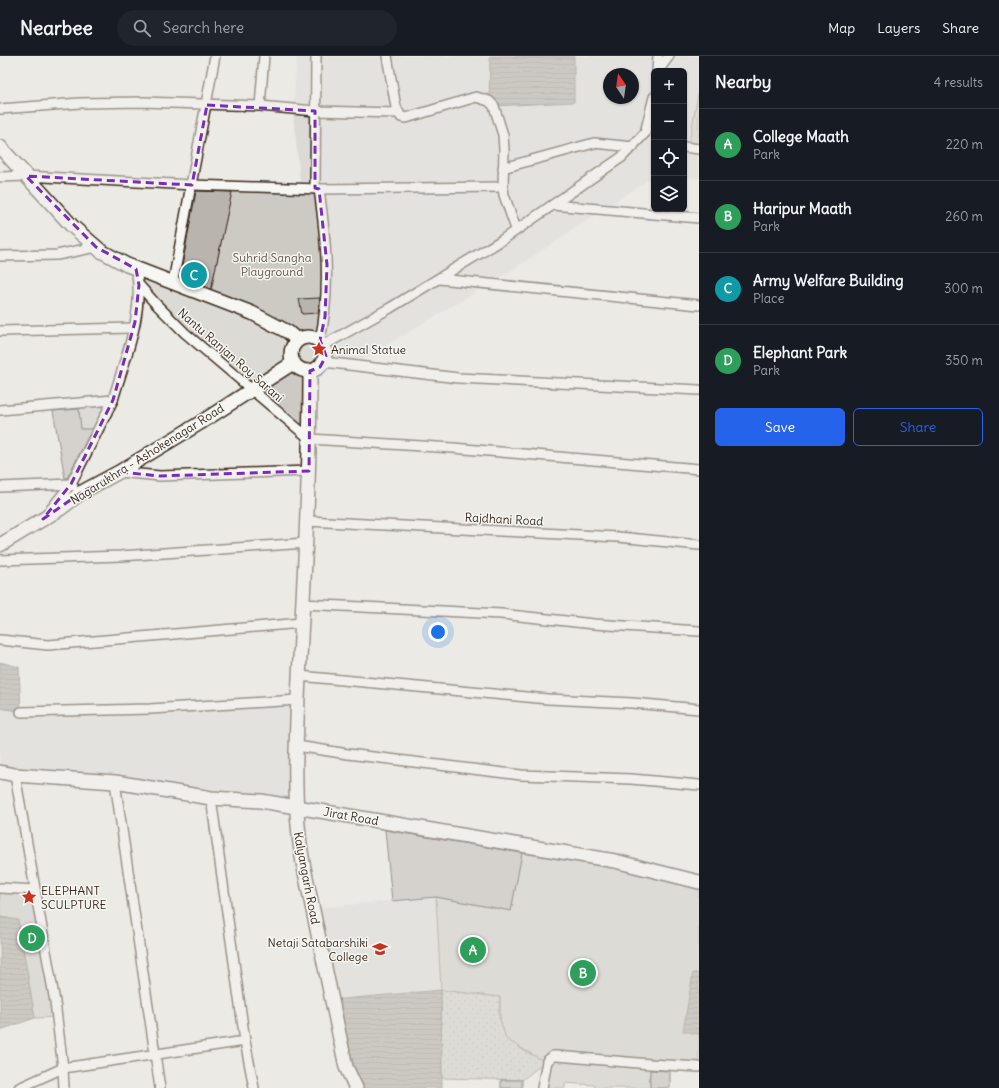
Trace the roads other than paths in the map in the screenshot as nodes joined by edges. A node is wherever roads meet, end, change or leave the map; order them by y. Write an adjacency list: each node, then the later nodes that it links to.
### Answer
1 (215, 56): 10 (street)
2 (264, 56): 11 (street)
3 (316, 56): 13 (street)
4 (387, 56): 14 (street)
5 (658, 56): 7 (street)
6 (669, 56): 8 (street)
7 (658, 68)
8 (660, 68)
9 (652, 104): 15 (street)
10 (206, 105): 11 (street); 12 (street); 24 (street)
11 (260, 106): 13 (street)
12 (0, 109)
13 (315, 111): 14 (street); 26 (street)
14 (398, 113): 21 (street)
15 (645, 133): 16 (street); 17 (street)
16 (651, 136)
17 (633, 146): 21 (street); 27 (street)
18 (0, 147): 22 (main road)
19 (687, 147): 20 (street)
20 (699, 149)
21 (503, 168): 25 (street)
22 (26, 176): 23 (street); 24 (street); 30 (main road)
23 (0, 177)
24 (192, 185): 26 (street); 34 (street)
25 (502, 187): 26 (street); 29 (street)
26 (317, 188): 40 (street)
27 (553, 205): 28 (street); 29 (street)
28 (699, 218)
29 (516, 229): 33 (street)
30 (96, 247): 31 (street); 32 (main road)
31 (0, 256)
32 (136, 269): 34 (main road); 35 (street)
33 (439, 278): 36 (street); 40 (street)
34 (173, 282): 39 (main road)
35 (139, 285): 37 (street); 44 (street, Nantu Ranjan Roy Sarani)
36 (699, 305)
37 (134, 328): 38 (street); 46 (street)
38 (0, 331)
39 (298, 340): 40 (main road); 42 (main road)
40 (322, 342): 41 (main road)
41 (324, 362): 43 (main road); 45 (street)
42 (293, 363): 43 (main road); 44 (main road, Nagarukhra - Ashokenagar Road)
43 (310, 371): 48 (main road, Kalyangarh Road)
44 (252, 389): 48 (street, Nantu Ranjan Roy Sarani); 51 (main road, Nagarukhra - Ashokenagar Road)
45 (699, 390)
46 (113, 400): 47 (street); 52 (street)
47 (0, 410)
48 (310, 439): 49 (street); 50 (main road, Kalyangarh Road)
49 (699, 468)
50 (309, 470): 51 (street); 56 (main road, Kalyangarh Road)
51 (119, 472): 54 (main road, Nagarukhra - Ashokenagar Road)
52 (71, 484): 53 (street); 54 (street); 55 (street)
53 (0, 487)
54 (82, 492): 55 (main road, Nagarukhra - Ashokenagar Road)
55 (43, 519): 58 (main road, Nagarukhra - Ashokenagar Road)
56 (307, 521): 57 (main road, Kalyangarh Road); 59 (street, Rajdhani Road)
57 (306, 544): 60 (street); 61 (main road, Kalyangarh Road)
58 (0, 545)
59 (699, 545)
60 (0, 560)
61 (303, 604): 62 (main road, Kalyangarh Road); 63 (street)
62 (302, 623): 64 (street); 65 (main road, Kalyangarh Road)
63 (699, 631)
64 (0, 640)
65 (299, 676): 66 (main road, Kalyangarh Road); 67 (street)
66 (298, 700): 68 (street); 69 (main road, Kalyangarh Road)
67 (699, 709)
68 (21, 712)
69 (297, 746): 73 (street); 75 (main road, Kalyangarh Road)
70 (0, 772): 71 (main road, Jirat Road)
71 (15, 775): 72 (main road, Jirat Road); 78 (street)
72 (115, 782): 74 (main road, Jirat Road); 80 (street)
73 (699, 785)
74 (211, 798): 75 (main road, Jirat Road); 79 (street)
75 (296, 807): 76 (main road, Jirat Road); 87 (main road, Kalyangarh Road)
76 (699, 882)
77 (0, 888): 78 (street)
78 (36, 890): 82 (street)
79 (245, 1041): 80 (street); 86 (street)
80 (156, 1053): 82 (street); 85 (street)
81 (699, 1067): 88 (street)
82 (62, 1068): 83 (street); 84 (street)
83 (19, 1088)
84 (64, 1088)
85 (160, 1088)
86 (254, 1088)
87 (356, 1088)
88 (542, 1088)

